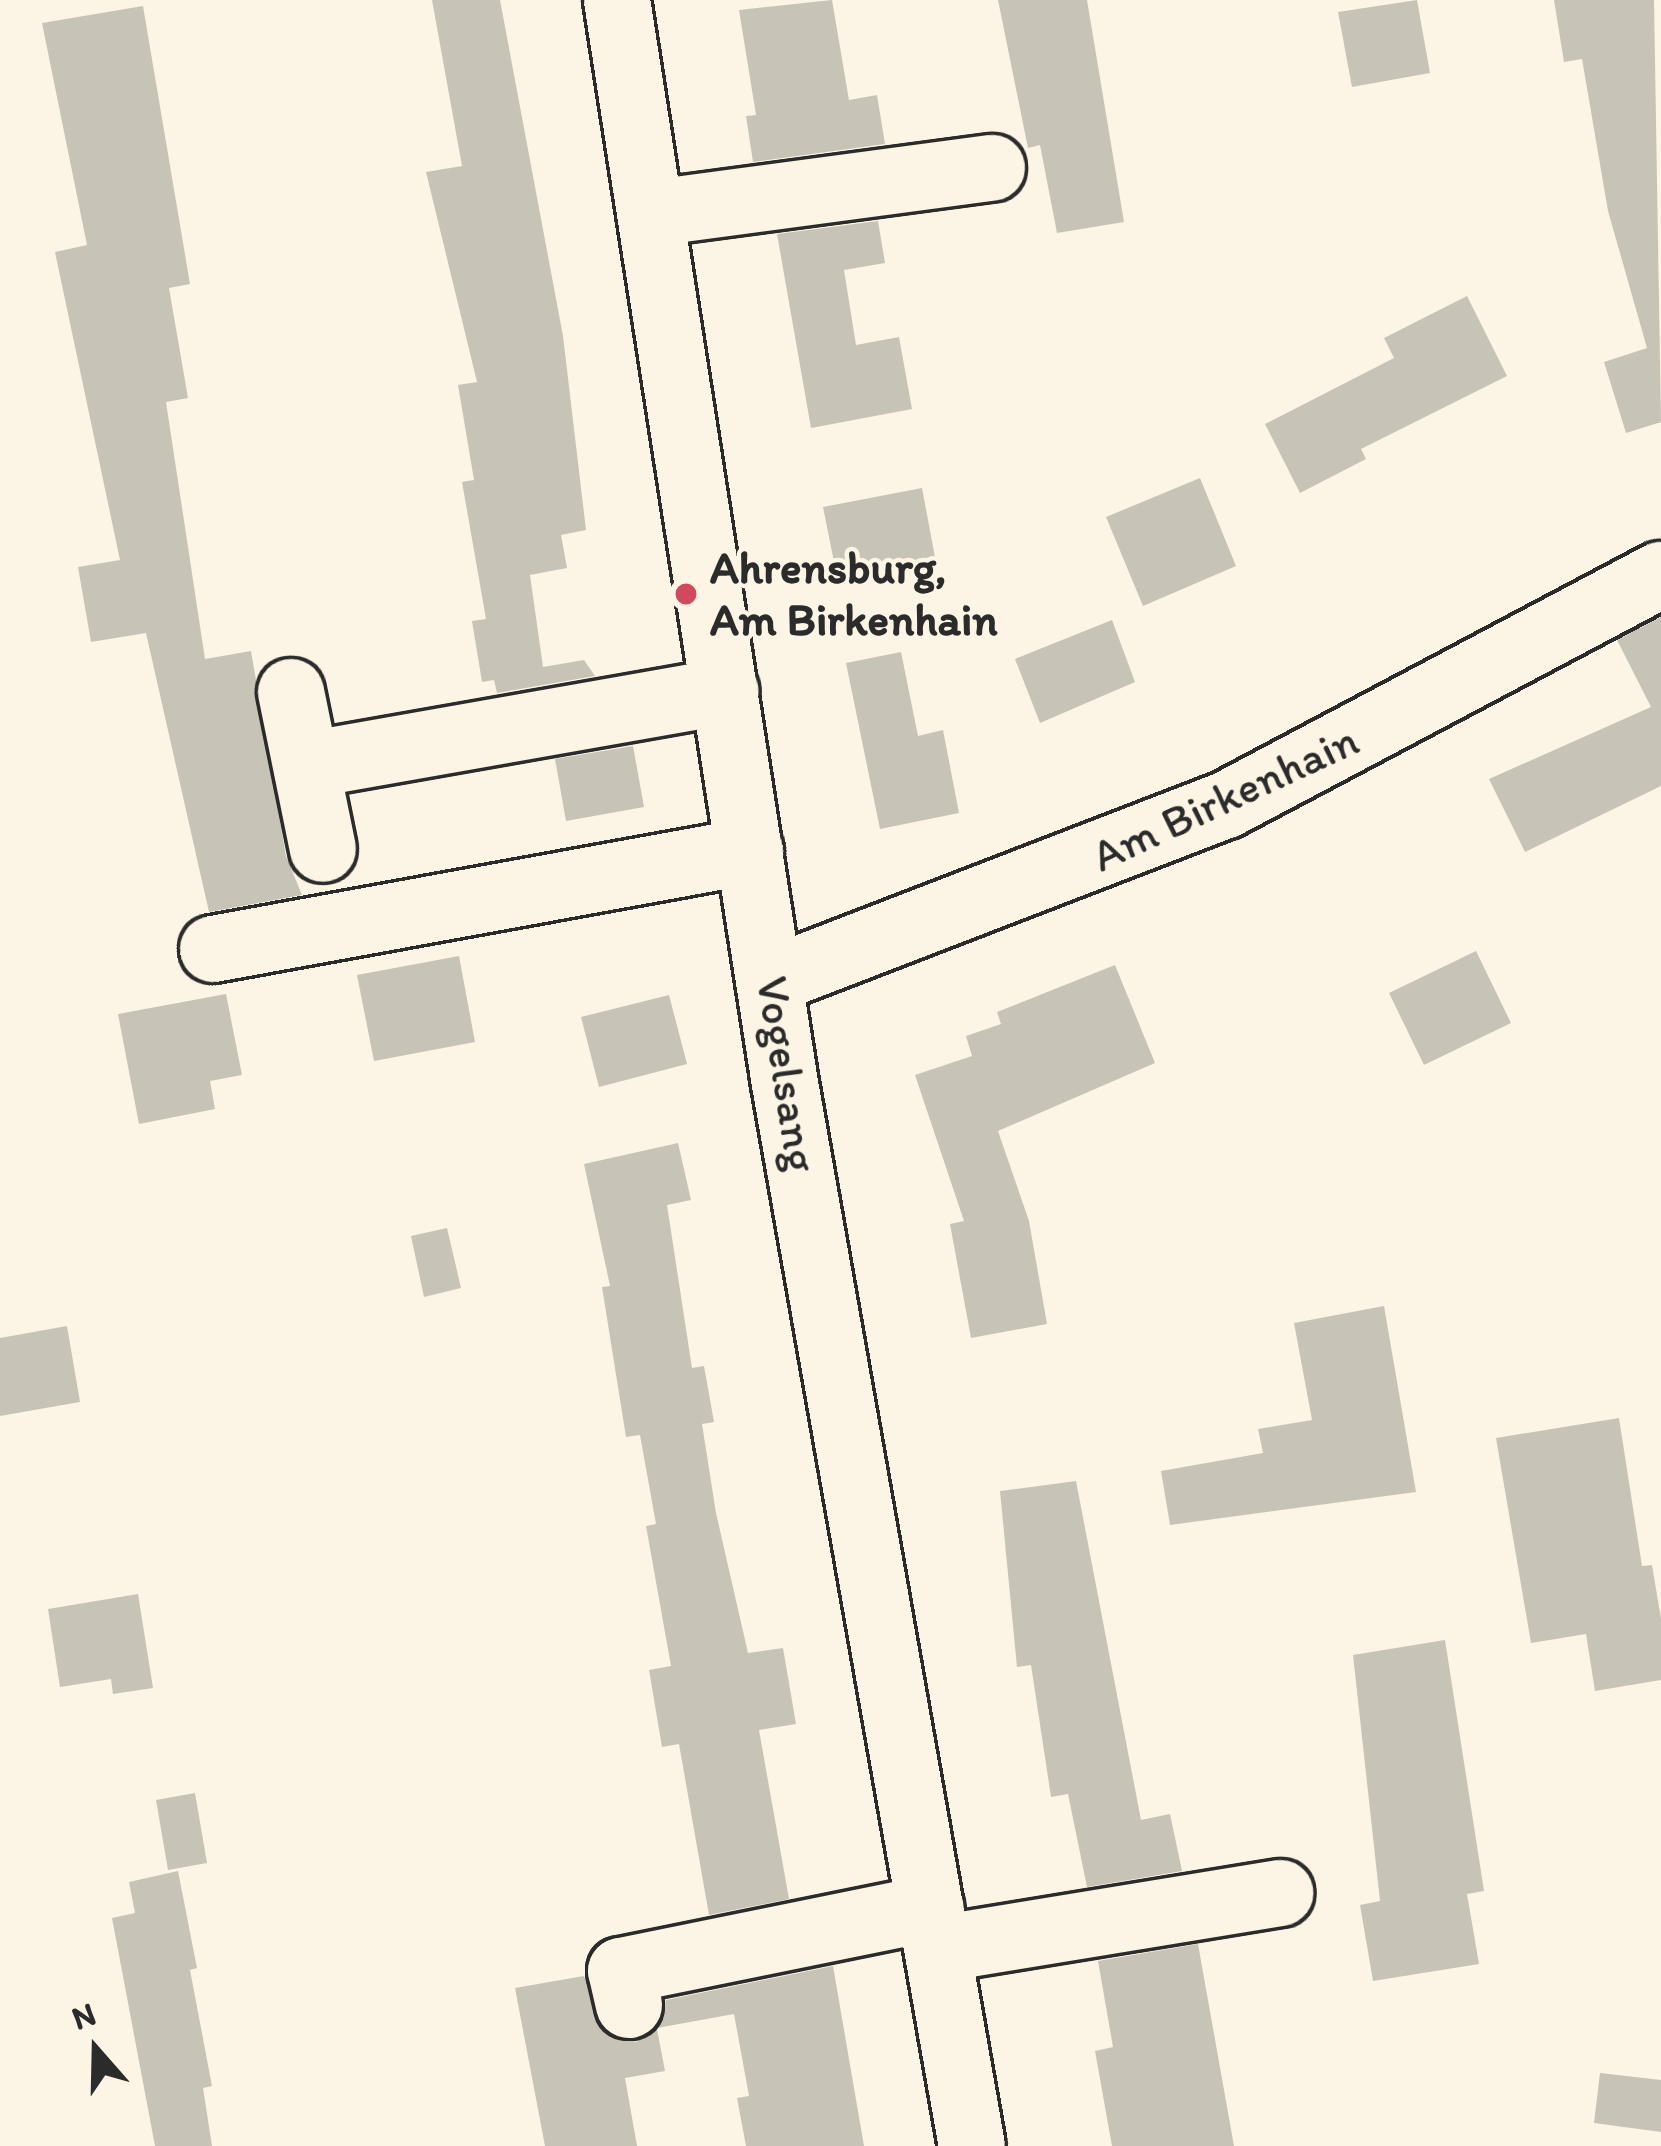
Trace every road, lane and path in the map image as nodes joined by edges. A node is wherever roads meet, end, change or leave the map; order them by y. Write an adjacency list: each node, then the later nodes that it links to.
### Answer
1 (617, 0): 3 (street, Vogelsang)
2 (992, 168): 3 (street)
3 (653, 213): 5 (street, Vogelsang)
4 (1661, 575): 11 (street, Am Birkenhain)
5 (726, 691): 7 (street); 9 (street, Vogelsang)
6 (290, 692): 7 (street)
7 (307, 765): 8 (street)
8 (323, 849)
9 (750, 851): 10 (street); 11 (street, Vogelsang)
10 (212, 949)
11 (772, 980): 13 (street, Vogelsang)
12 (1280, 1893): 13 (street)
13 (935, 1928): 14 (street); 15 (street, Vogelsang)
14 (628, 2005)
15 (972, 2146)

